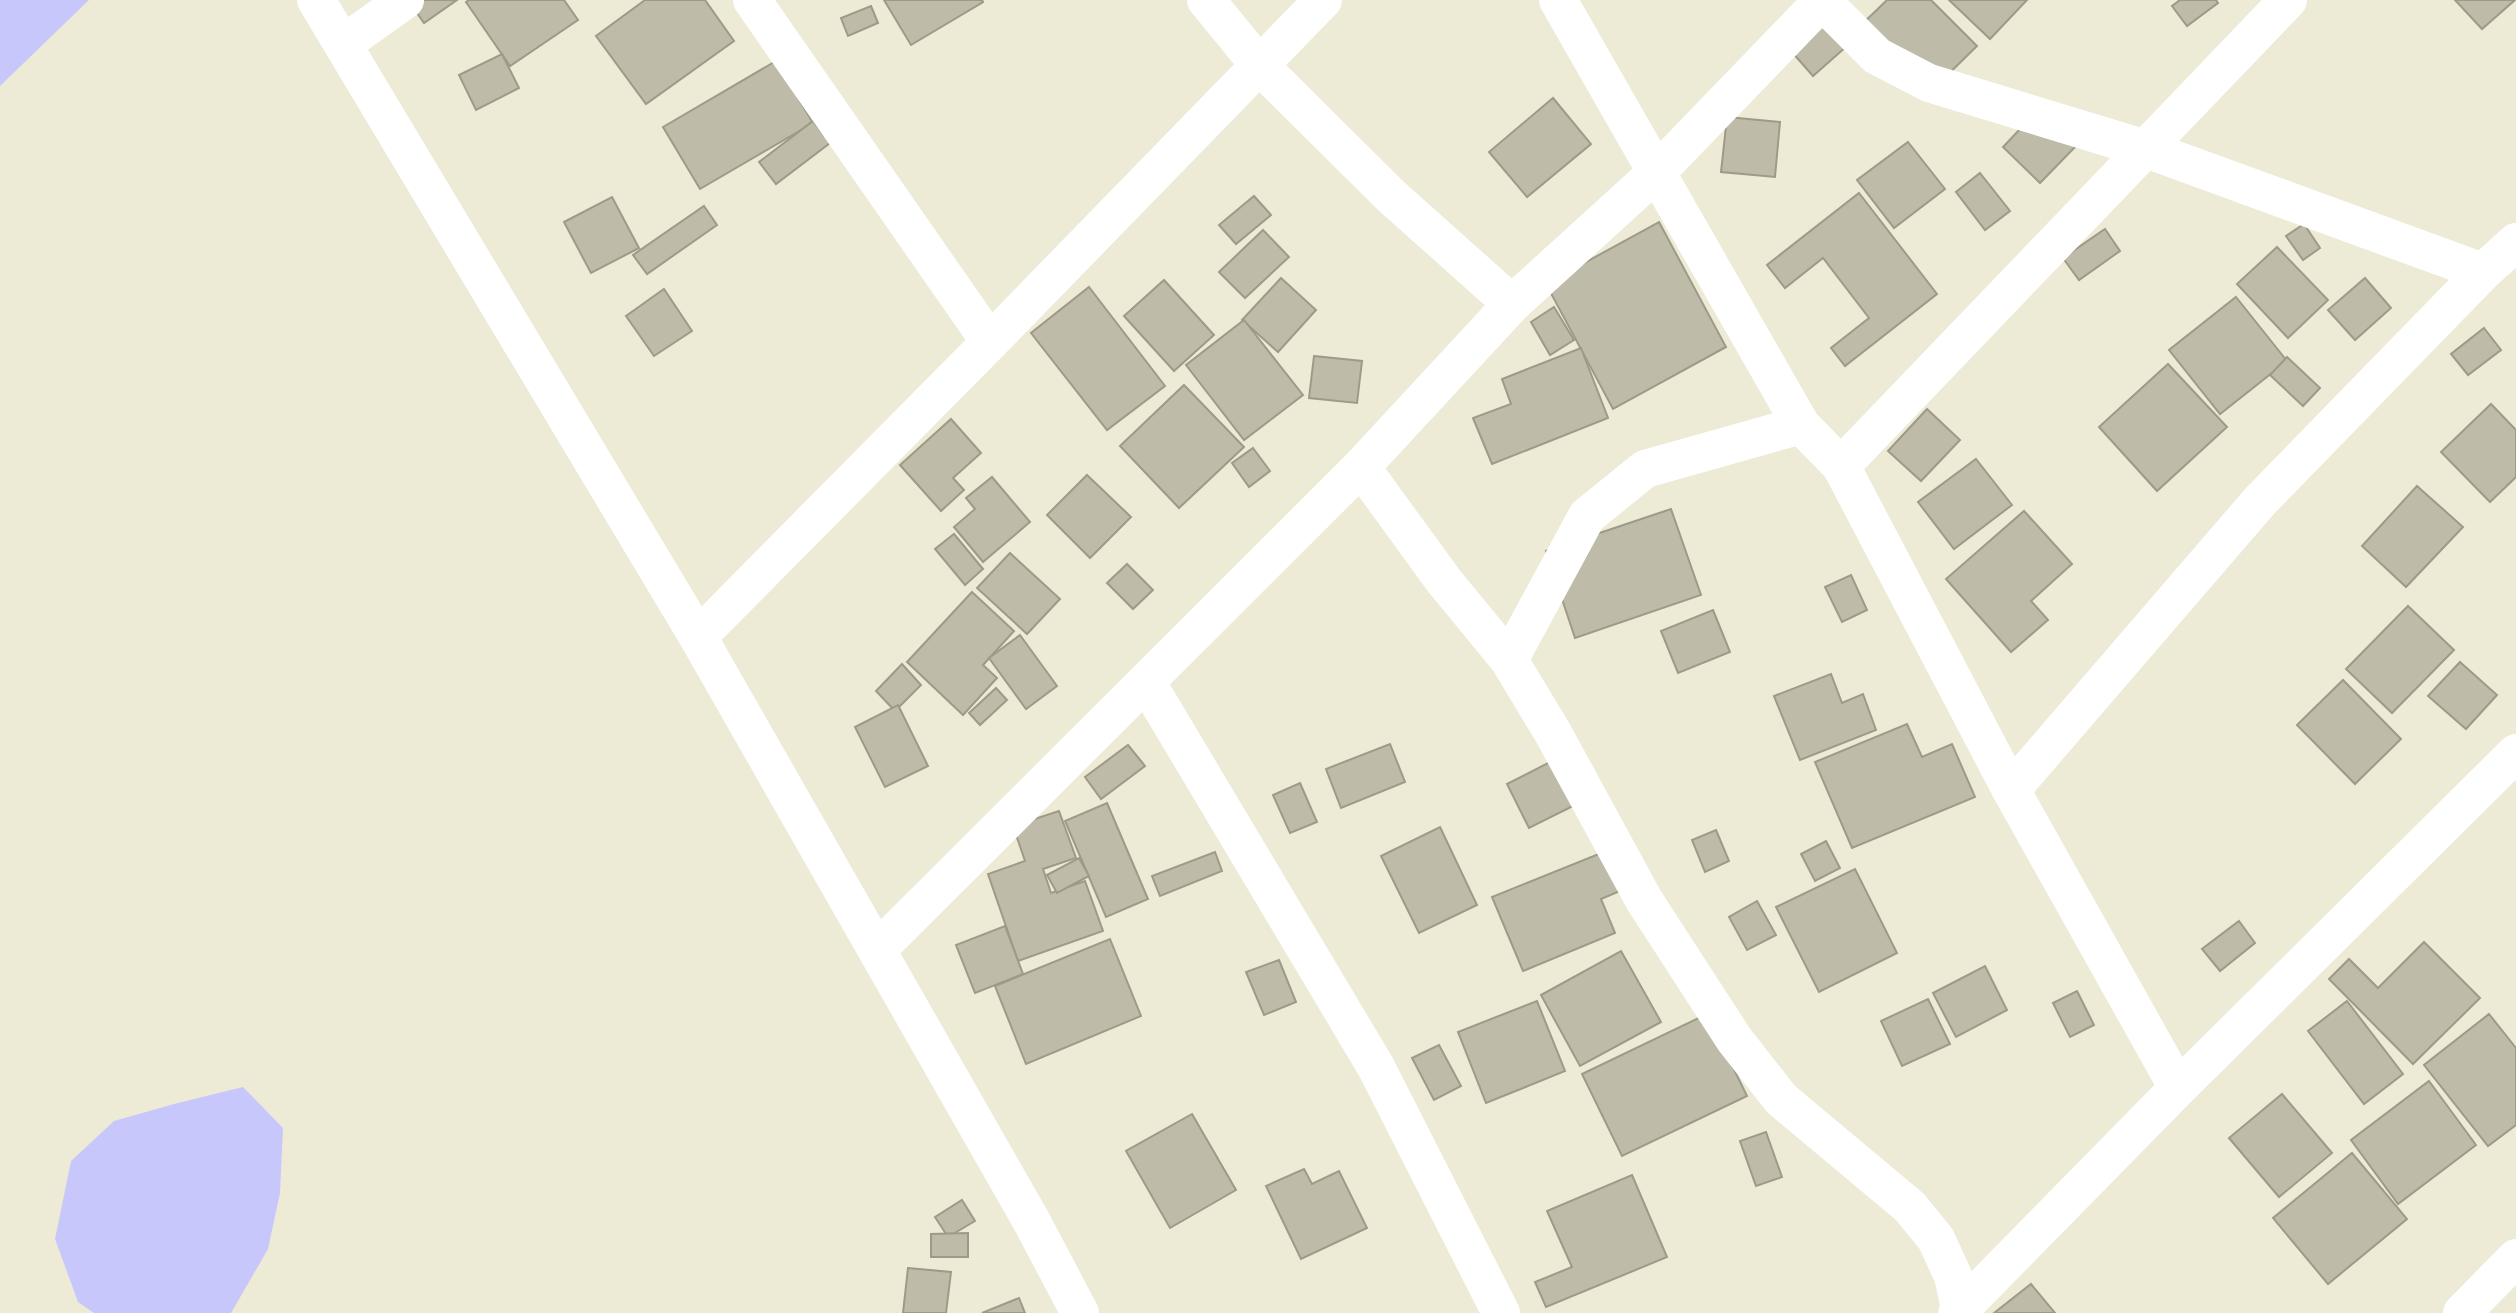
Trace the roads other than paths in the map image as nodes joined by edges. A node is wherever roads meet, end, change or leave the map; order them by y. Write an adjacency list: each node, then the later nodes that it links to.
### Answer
1 (316, 0): 9 (street)
2 (405, 0): 9 (street)
3 (752, 0): 16 (street)
4 (1206, 0): 10 (street)
5 (1324, 0): 10 (street)
6 (1558, 0): 12 (street)
7 (2288, 0): 11 (street)
8 (1823, 1): 11 (street); 12 (street)
9 (343, 44): 20 (street)
10 (1260, 66): 15 (street); 16 (street)
11 (2146, 149): 14 (street); 18 (street)
12 (1657, 172): 15 (street); 17 (street)
13 (2516, 242): 14 (street)
14 (2483, 272): 24 (street)
15 (1512, 304): 19 (street)
16 (990, 342): 20 (street)
17 (1801, 425): 18 (street); 21 (street)
18 (1841, 466): 24 (street)
19 (1362, 467): 21 (street); 22 (street)
20 (698, 637): 25 (street)
21 (1509, 660): 28 (street)
22 (1147, 682): 25 (street); 30 (street)
23 (2516, 753): 26 (street)
24 (2011, 790): 26 (street)
25 (878, 949): 29 (street)
26 (2178, 1088): 28 (street)
27 (2516, 1258): 31 (street)
28 (1960, 1312)
29 (1080, 1313)
30 (1501, 1313)
31 (2462, 1313)

